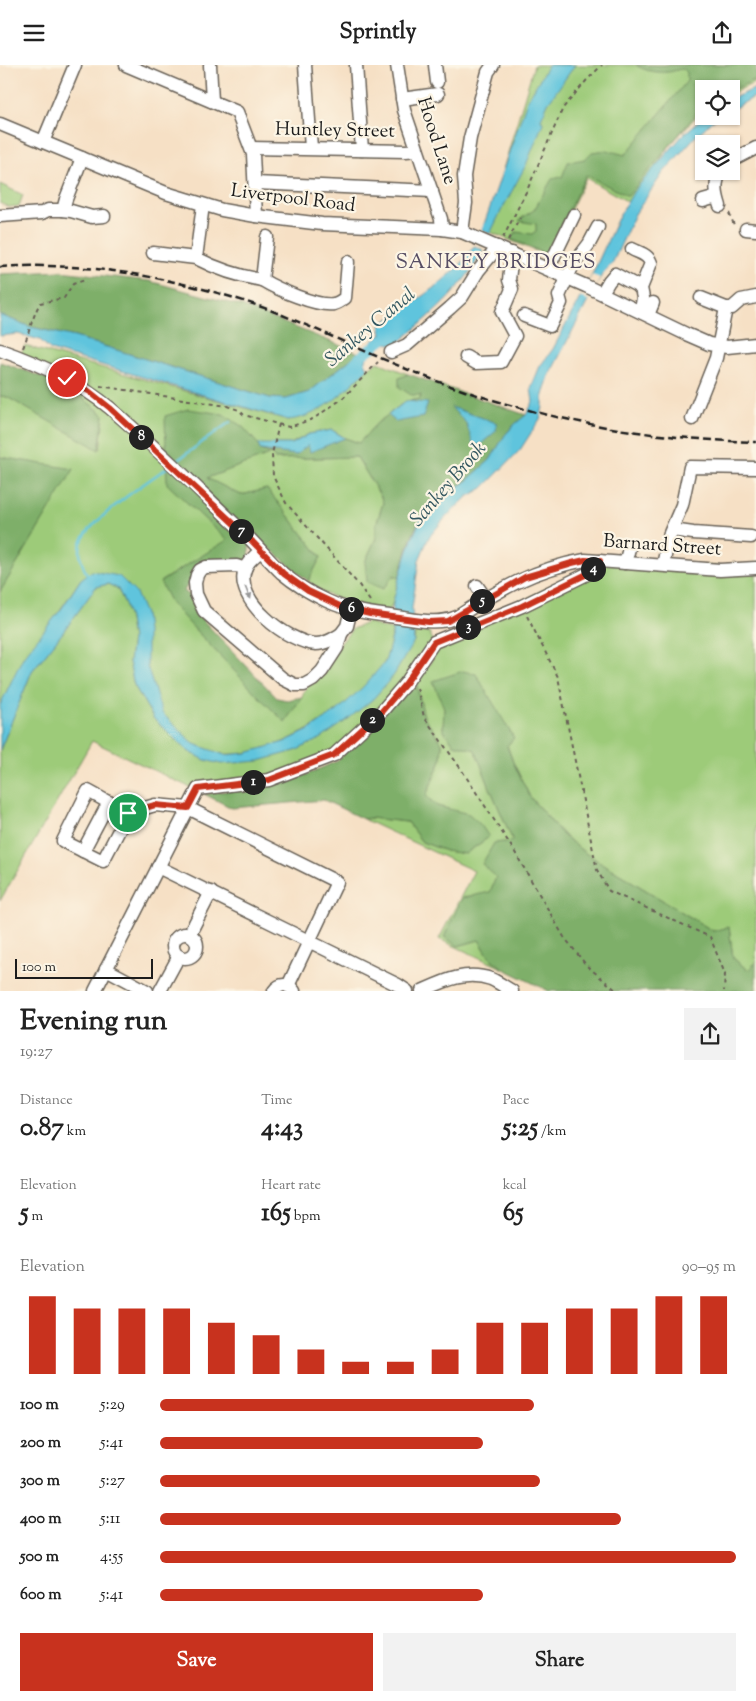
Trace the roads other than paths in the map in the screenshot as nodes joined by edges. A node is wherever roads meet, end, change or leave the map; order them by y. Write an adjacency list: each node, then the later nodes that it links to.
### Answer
1 (75, 65): 12 (street)
2 (126, 65): 10 (street)
3 (210, 65): 10 (street)
4 (305, 65): 15 (street)
5 (356, 65): 16 (street)
6 (397, 65): 9 (street, Hood Lane)
7 (435, 65): 9 (street)
8 (493, 65): 32 (street)
9 (402, 99): 17 (street, Hood Lane)
10 (212, 101): 13 (street)
11 (1, 127): 12 (street, Liverpool Road)
12 (43, 142): 19 (street, Liverpool Road)
13 (251, 148): 15 (street, Huntley Street); 21 (street)
14 (756, 148): 18 (street)
15 (311, 149): 16 (street, Huntley Street)
16 (362, 150): 17 (street, Huntley Street)
17 (418, 150): 22 (street, Hood Lane)
18 (740, 156)
19 (82, 158): 24 (street, Liverpool Road); 25 (street)
20 (718, 180): 23 (street)
21 (255, 183): 22 (street); 29 (street)
22 (432, 191): 31 (street, Hood Lane)
23 (703, 201)
24 (203, 205): 29 (street, Liverpool Road); 37 (street)
25 (63, 210): 27 (street); 28 (street)
26 (574, 215): 39 (street)
27 (0, 216)
28 (104, 216)
29 (256, 217): 31 (street, Liverpool Road)
30 (598, 227): 40 (street)
31 (442, 229): 32 (street, Liverpool Road)
32 (462, 232): 34 (street, Liverpool Road)
33 (266, 237): 41 (street)
34 (496, 246): 39 (street, Liverpool Road); 52 (street); 53 (street)
35 (632, 249): 42 (street)
36 (153, 253): 37 (street)
37 (196, 258): 41 (street)
38 (348, 262): 41 (street)
39 (548, 269): 40 (street, Liverpool Road)
40 (566, 277): 43 (street, Liverpool Road); 48 (street)
41 (262, 280)
42 (641, 288): 43 (street); 47 (street)
43 (594, 290): 47 (street, Liverpool Road)
44 (756, 297): 46 (street)
45 (701, 298): 46 (street)
46 (726, 308): 50 (street)
47 (647, 310): 50 (street, Liverpool Road)
48 (524, 316)
49 (756, 344): 50 (street)
50 (718, 346): 54 (street)
51 (0, 350): 59 (street, Barnard Street)
52 (391, 352)
53 (466, 357)
54 (692, 419)
55 (756, 468): 56 (street)
56 (672, 530): 57 (street); 62 (street)
57 (751, 537)
58 (630, 545): 61 (street)
59 (261, 551): 64 (street); 67 (street, Barnard Street)
60 (600, 561): 61 (street, Barnard Street); 66 (street, Barnard Street); 70 (street)
61 (625, 563): 62 (street, Barnard Street)
62 (663, 565): 63 (street, Barnard Street)
63 (756, 568)
64 (245, 569): 68 (street, one-way to 68); 68 (street)
65 (477, 586): 66 (street)
66 (486, 599): 67 (street, Barnard Street)
67 (351, 609): 68 (street)
68 (341, 634)
69 (109, 802): 71 (street); 72 (street); 72 (street)
70 (188, 808): 71 (street); 73 (street); 75 (street)
71 (128, 813): 72 (street)
72 (83, 851)
73 (158, 867): 74 (street); 76 (street)
74 (211, 892): 75 (street); 80 (street)
75 (309, 942): 77 (street); 82 (street)
76 (106, 969): 78 (street); 79 (street)
77 (291, 988): 81 (street)
78 (95, 991)
79 (147, 991)
80 (160, 991)
81 (274, 991)
82 (407, 991)
83 (422, 991): 84 (street)
84 (512, 991)

